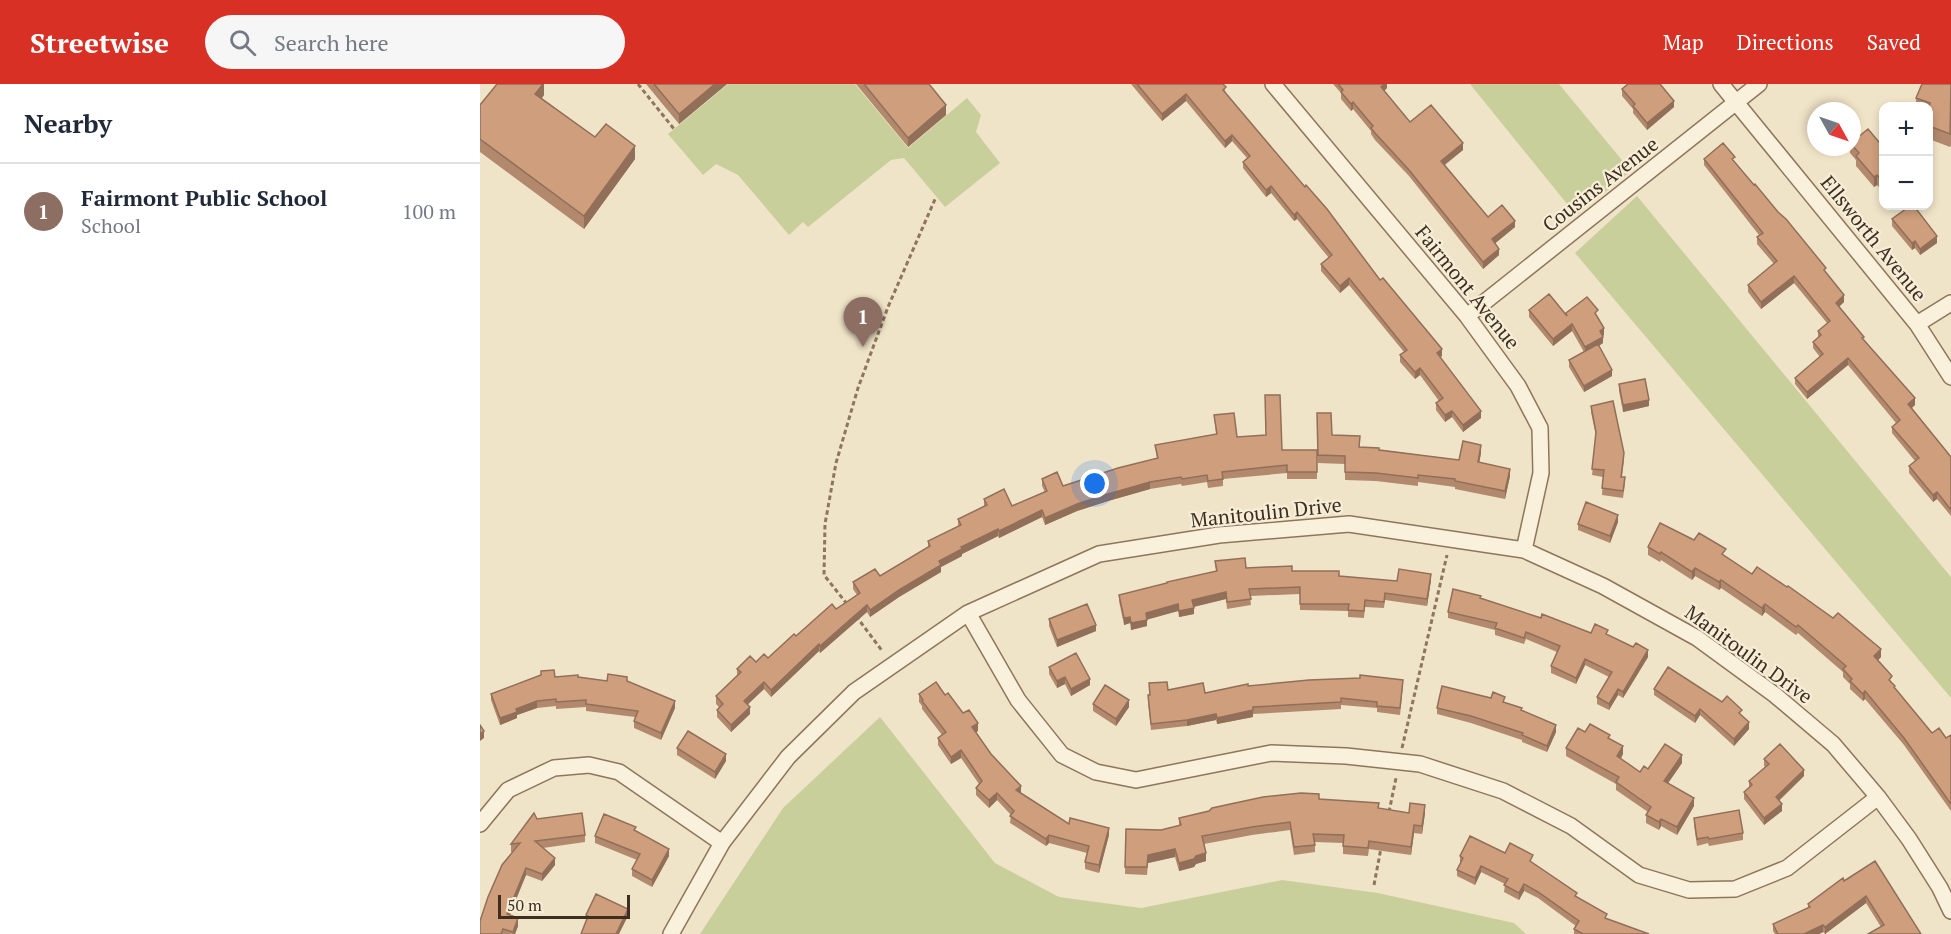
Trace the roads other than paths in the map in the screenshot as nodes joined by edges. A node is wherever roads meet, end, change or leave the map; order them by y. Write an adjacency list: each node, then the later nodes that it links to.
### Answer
1 (1273, 84): 6 (street, Fairmont Avenue)
2 (1721, 84): 4 (street, Ellsworth Avenue)
3 (1759, 84): 4 (street, Cousins Avenue)
4 (1737, 103): 6 (street, Cousins Avenue); 7 (street, Ellsworth Avenue)
5 (1951, 303): 7 (street)
6 (1467, 316): 9 (street, Fairmont Avenue)
7 (1917, 324): 8 (street, Ellsworth Avenue)
8 (1951, 377)
9 (1524, 550): 10 (street, Manitoulin Drive); 11 (street, Manitoulin Drive)
10 (968, 613): 11 (street); 13 (street, Manitoulin Drive)
11 (1878, 797): 14 (street, Manitoulin Drive)
12 (480, 824): 13 (street)
13 (722, 843): 15 (street, Manitoulin Drive)
14 (1951, 911)
15 (671, 934)

